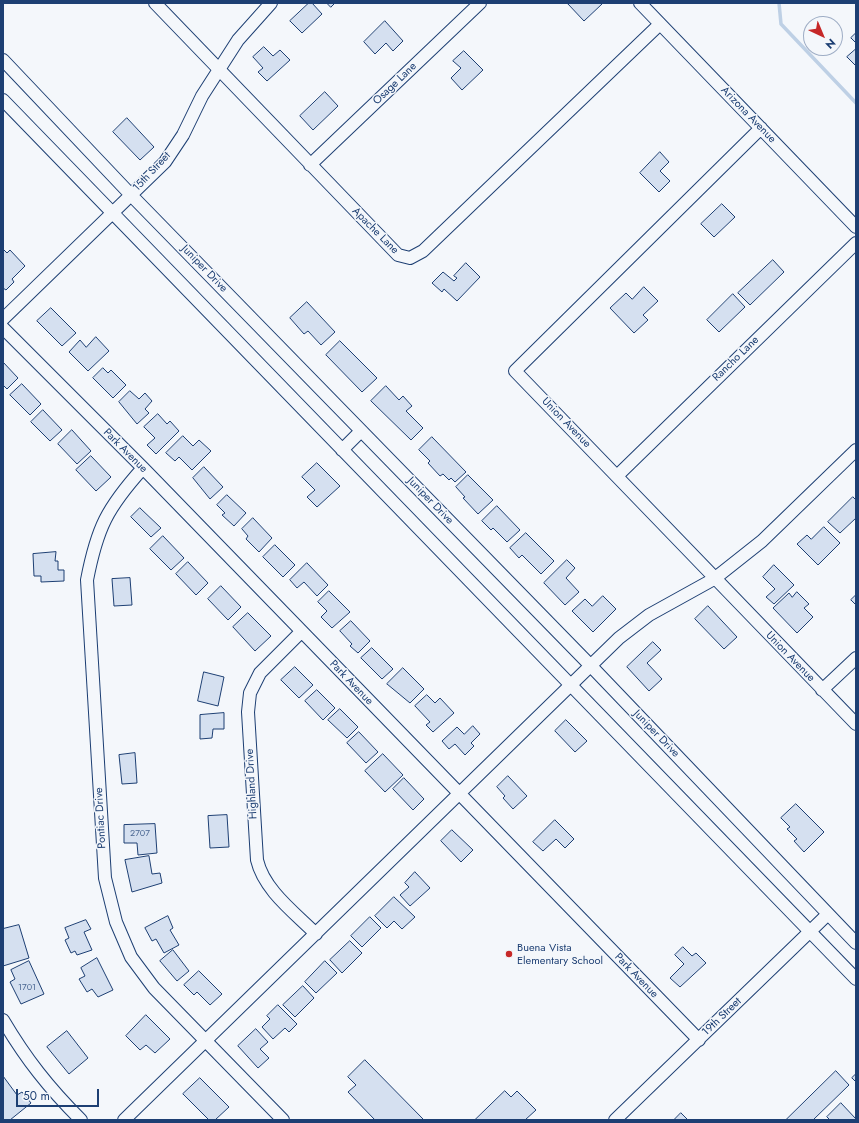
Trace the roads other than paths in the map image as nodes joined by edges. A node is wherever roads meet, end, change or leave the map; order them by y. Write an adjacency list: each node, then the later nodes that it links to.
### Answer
1 (155, 3): 7 (street, Apache Lane)
2 (271, 3): 7 (street, 15th Street)
3 (480, 3): 10 (street, Osage Lane)
4 (640, 3): 5 (street, Arizona Avenue)
5 (660, 24): 9 (street, Arizona Avenue); 10 (street, Apache Lane)
6 (3, 60): 11 (street, Juniper Drive)
7 (218, 70): 10 (street, Apache Lane); 11 (street, 15th Street)
8 (3, 100): 12 (street)
9 (761, 128): 13 (street, Arizona Avenue); 21 (street, Union Avenue)
10 (310, 165)
11 (131, 195): 12 (street, 15th Street); 17 (street, Juniper Drive)
12 (113, 213): 15 (street, 15th Street); 18 (street)
13 (856, 227)
14 (856, 243): 21 (street, Rancho Lane)
15 (3, 318)
16 (3, 328): 20 (street, Park Avenue)
17 (361, 431): 18 (street); 25 (street, Juniper Drive)
18 (342, 450): 26 (street)
19 (856, 450): 22 (street)
20 (143, 468): 23 (street, Park Avenue); 37 (street, Pontiac Drive)
21 (617, 476): 22 (street, Union Avenue)
22 (714, 579): 25 (street); 27 (street, Union Avenue)
23 (301, 632): 29 (street, Park Avenue); 32 (street, Highland Drive)
24 (856, 658): 27 (street)
25 (590, 665): 26 (street); 30 (street, Juniper Drive)
26 (570, 685): 29 (street); 31 (street)
27 (822, 690): 28 (street, Union Avenue)
28 (856, 724)
29 (459, 794): 32 (street); 36 (street, Park Avenue)
30 (828, 914): 31 (street, 19th Street); 33 (street, Juniper Drive)
31 (811, 932): 34 (street); 36 (street, 19th Street)
32 (316, 934): 37 (street)
33 (856, 943)
34 (856, 979)
35 (3, 1020): 38 (street)
36 (699, 1040): 41 (street, 19th Street)
37 (206, 1041): 39 (street); 40 (street, Pontiac Drive)
38 (80, 1120)
39 (124, 1120)
40 (283, 1120)
41 (615, 1120)

